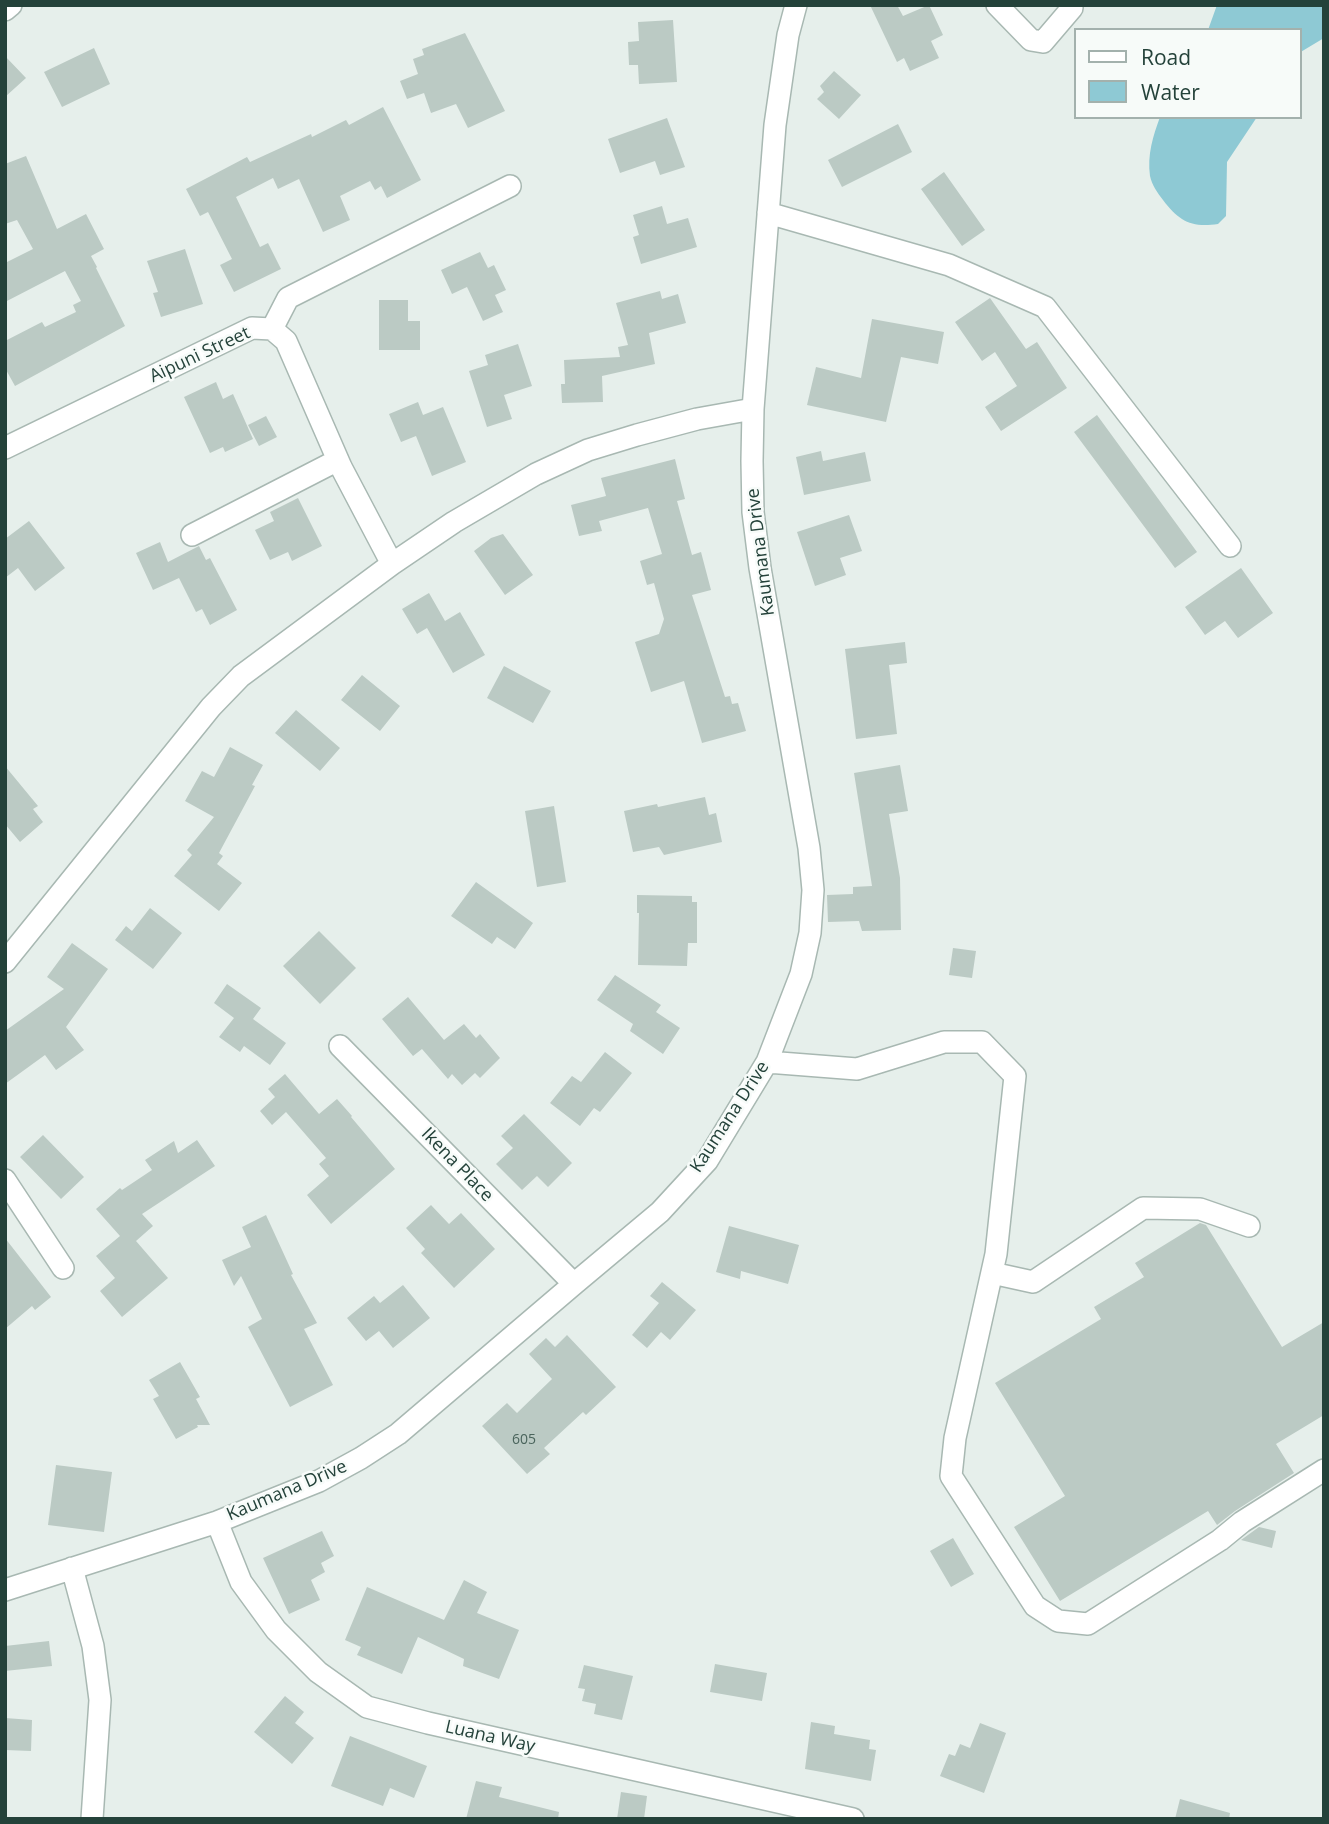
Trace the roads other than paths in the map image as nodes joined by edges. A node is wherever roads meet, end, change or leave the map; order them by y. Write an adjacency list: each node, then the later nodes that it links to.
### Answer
1 (11, 5): 5 (street)
2 (796, 5): 7 (street, Kaumana Drive)
3 (997, 5): 4 (street)
4 (1072, 8)
5 (5, 10)
6 (510, 186): 8 (street)
7 (768, 212): 9 (street, Kaumana Drive); 13 (street)
8 (272, 329): 10 (street, Aipuni Street); 11 (street, Aipuni Street)
9 (753, 409): 14 (street); 17 (street, Kaumana Drive)
10 (5, 448)
11 (338, 460): 12 (street); 14 (street, Aipuni Street)
12 (192, 535)
13 (1230, 546)
14 (392, 564): 15 (street)
15 (5, 962)
16 (340, 1046): 22 (street, Ikena Place)
17 (767, 1062): 21 (street); 22 (street, Kaumana Drive)
18 (5, 1180): 20 (street)
19 (1249, 1226): 21 (street)
20 (63, 1268)
21 (992, 1273): 23 (street)
22 (574, 1284): 24 (street, Kaumana Drive)
23 (1324, 1470)
24 (217, 1522): 25 (street, Kaumana Drive); 27 (street, Luana Way)
25 (72, 1568): 26 (street, Kaumana Drive); 28 (street)
26 (5, 1590)
27 (818, 1815): 29 (street, Luana Way)
28 (92, 1819)
29 (853, 1819)

